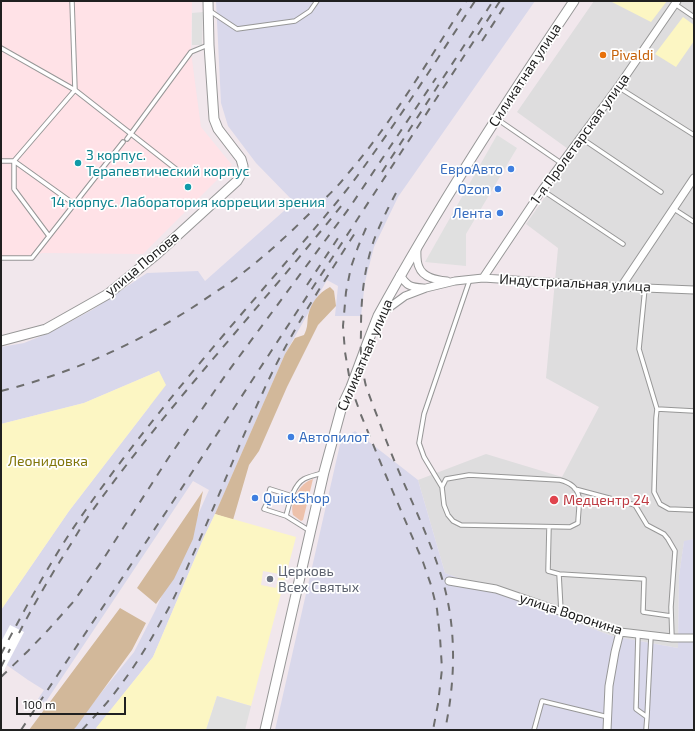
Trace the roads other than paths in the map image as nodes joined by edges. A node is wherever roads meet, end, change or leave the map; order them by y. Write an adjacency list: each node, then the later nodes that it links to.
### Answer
1 (72, 1): 10 (lane)
2 (317, 1): 5 (lane)
3 (574, 1): 11 (street, Силикатная улица)
4 (676, 3): 6 (lane); 9 (street, 1-я Пролетарская улица)
5 (207, 9): 7 (street)
6 (694, 17)
7 (205, 45): 12 (lane); 40 (street, улица Попова)
8 (1, 48): 10 (lane)
9 (618, 87): 13 (lane); 14 (street, 1-я Пролетарская улица)
10 (75, 90): 12 (lane); 18 (lane)
11 (497, 118): 19 (lane); 29 (street, Силикатная улица)
12 (131, 133): 15 (lane); 20 (lane)
13 (694, 135)
14 (580, 138): 19 (street, 1-я Пролетарская улица); 23 (lane)
15 (127, 139)
16 (123, 142): 24 (lane)
17 (1, 161): 18 (lane)
18 (14, 161): 24 (lane); 27 (lane)
19 (561, 164): 22 (street, 1-я Пролетарская улица)
20 (181, 173)
21 (694, 178): 25 (street)
22 (542, 190): 28 (lane); 32 (street, 1-я Пролетарская улица)
23 (661, 192)
24 (74, 204): 27 (lane)
25 (674, 209): 26 (lane); 35 (street)
26 (694, 222)
27 (49, 236): 30 (lane)
28 (623, 244)
29 (417, 246): 31 (street, Силикатная улица); 34 (street, Индустриальная улица)
30 (1, 258)
31 (400, 276): 36 (street, Индустриальная улица); 39 (street, Силикатная улица)
32 (483, 278): 33 (street, Индустриальная улица); 35 (street, Индустриальная улица)
33 (470, 279): 34 (street, Индустриальная улица); 44 (lane)
34 (455, 281): 36 (street, Индустриальная улица)
35 (621, 287): 37 (street, Индустриальная улица)
36 (426, 288): 39 (street, Индустриальная улица)
37 (645, 288): 38 (street, Индустриальная улица); 41 (lane)
38 (694, 290)
39 (378, 316): 43 (street, Силикатная улица)
40 (1, 340)
41 (657, 410): 42 (lane); 49 (lane)
42 (694, 411)
43 (324, 472): 47 (lane); 52 (street, Силикатная улица)
44 (442, 487): 45 (lane); 51 (lane)
45 (575, 489): 51 (lane); 56 (lane)
46 (269, 493): 47 (lane)
47 (292, 496): 50 (lane)
48 (266, 505): 50 (lane)
49 (694, 510)
50 (286, 516): 52 (lane)
51 (549, 527): 53 (lane)
52 (310, 531): 64 (street, Силикатная улица)
53 (559, 574): 55 (lane); 56 (lane)
54 (449, 581): 55 (street, улица Воронина)
55 (562, 612): 57 (street, улица Воронина)
56 (671, 616): 60 (lane)
57 (620, 632): 58 (street, улица Воронина); 62 (street)
58 (638, 634): 59 (street, улица Воронина); 63 (lane)
59 (651, 636): 60 (street, улица Воронина); 63 (lane)
60 (672, 638): 61 (street, улица Воронина)
61 (694, 638)
62 (608, 717): 65 (lane); 66 (street)
63 (647, 717): 67 (lane)
64 (264, 730)
65 (534, 730)
66 (608, 730)
67 (646, 730)

